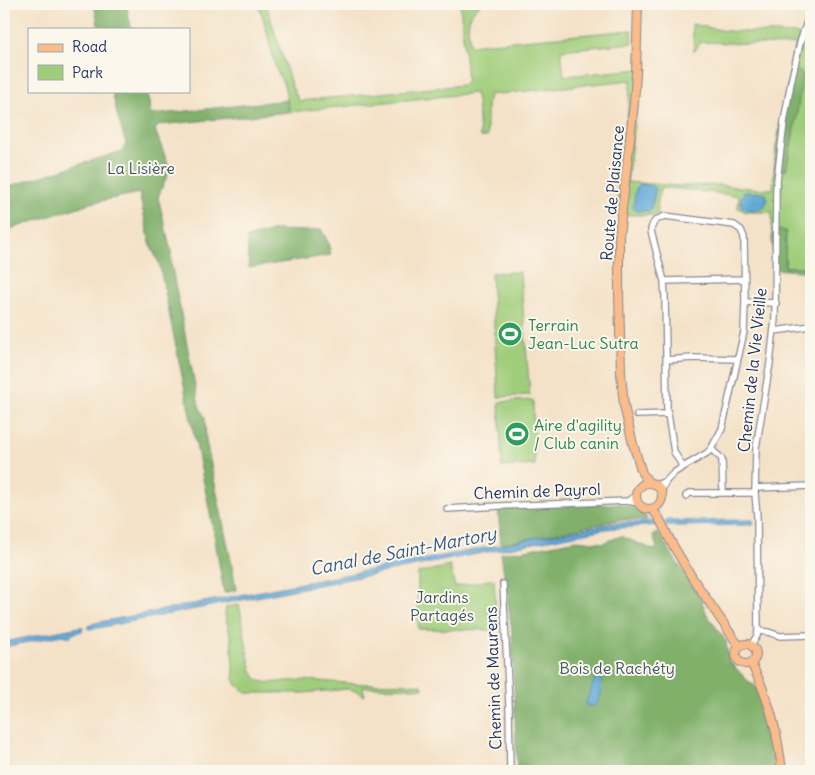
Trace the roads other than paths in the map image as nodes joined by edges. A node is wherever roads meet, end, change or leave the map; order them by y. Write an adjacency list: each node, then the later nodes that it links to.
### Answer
1 (638, 4): 15 (main road, Route de Plaisance)
2 (811, 10): 6 (street, Chemin de la Vie Vieille)
3 (744, 279): 4 (street); 4 (street); 5 (street)
4 (664, 281): 10 (street)
5 (745, 302): 6 (street); 9 (street)
6 (776, 303): 8 (street, Chemin de la Vie Vieille)
7 (811, 326): 8 (street)
8 (774, 331): 17 (street, Chemin de la Vie Vieille)
9 (738, 359): 10 (street); 13 (street)
10 (666, 360): 11 (street)
11 (668, 414): 12 (street); 14 (street)
12 (637, 415)
13 (711, 448): 14 (street); 18 (street)
14 (683, 467): 15 (street)
15 (652, 486): 20 (main road); 21 (main road)
16 (811, 486): 17 (street)
17 (755, 491): 18 (street); 24 (street, Chemin de la Vie Vieille)
18 (723, 494): 19 (street)
19 (686, 496)
20 (637, 499): 21 (main road); 22 (street, Chemin de Payrol)
21 (655, 508): 27 (main road)
22 (447, 509)
23 (503, 584): 29 (street, Chemin de Maurens)
24 (758, 631): 25 (street); 26 (street, Chemin de la Vie Vieille)
25 (811, 635)
26 (751, 645): 27 (main road); 28 (main road)
27 (739, 646): 28 (main road)
28 (751, 663): 30 (main road)
29 (510, 771)
30 (782, 771)

